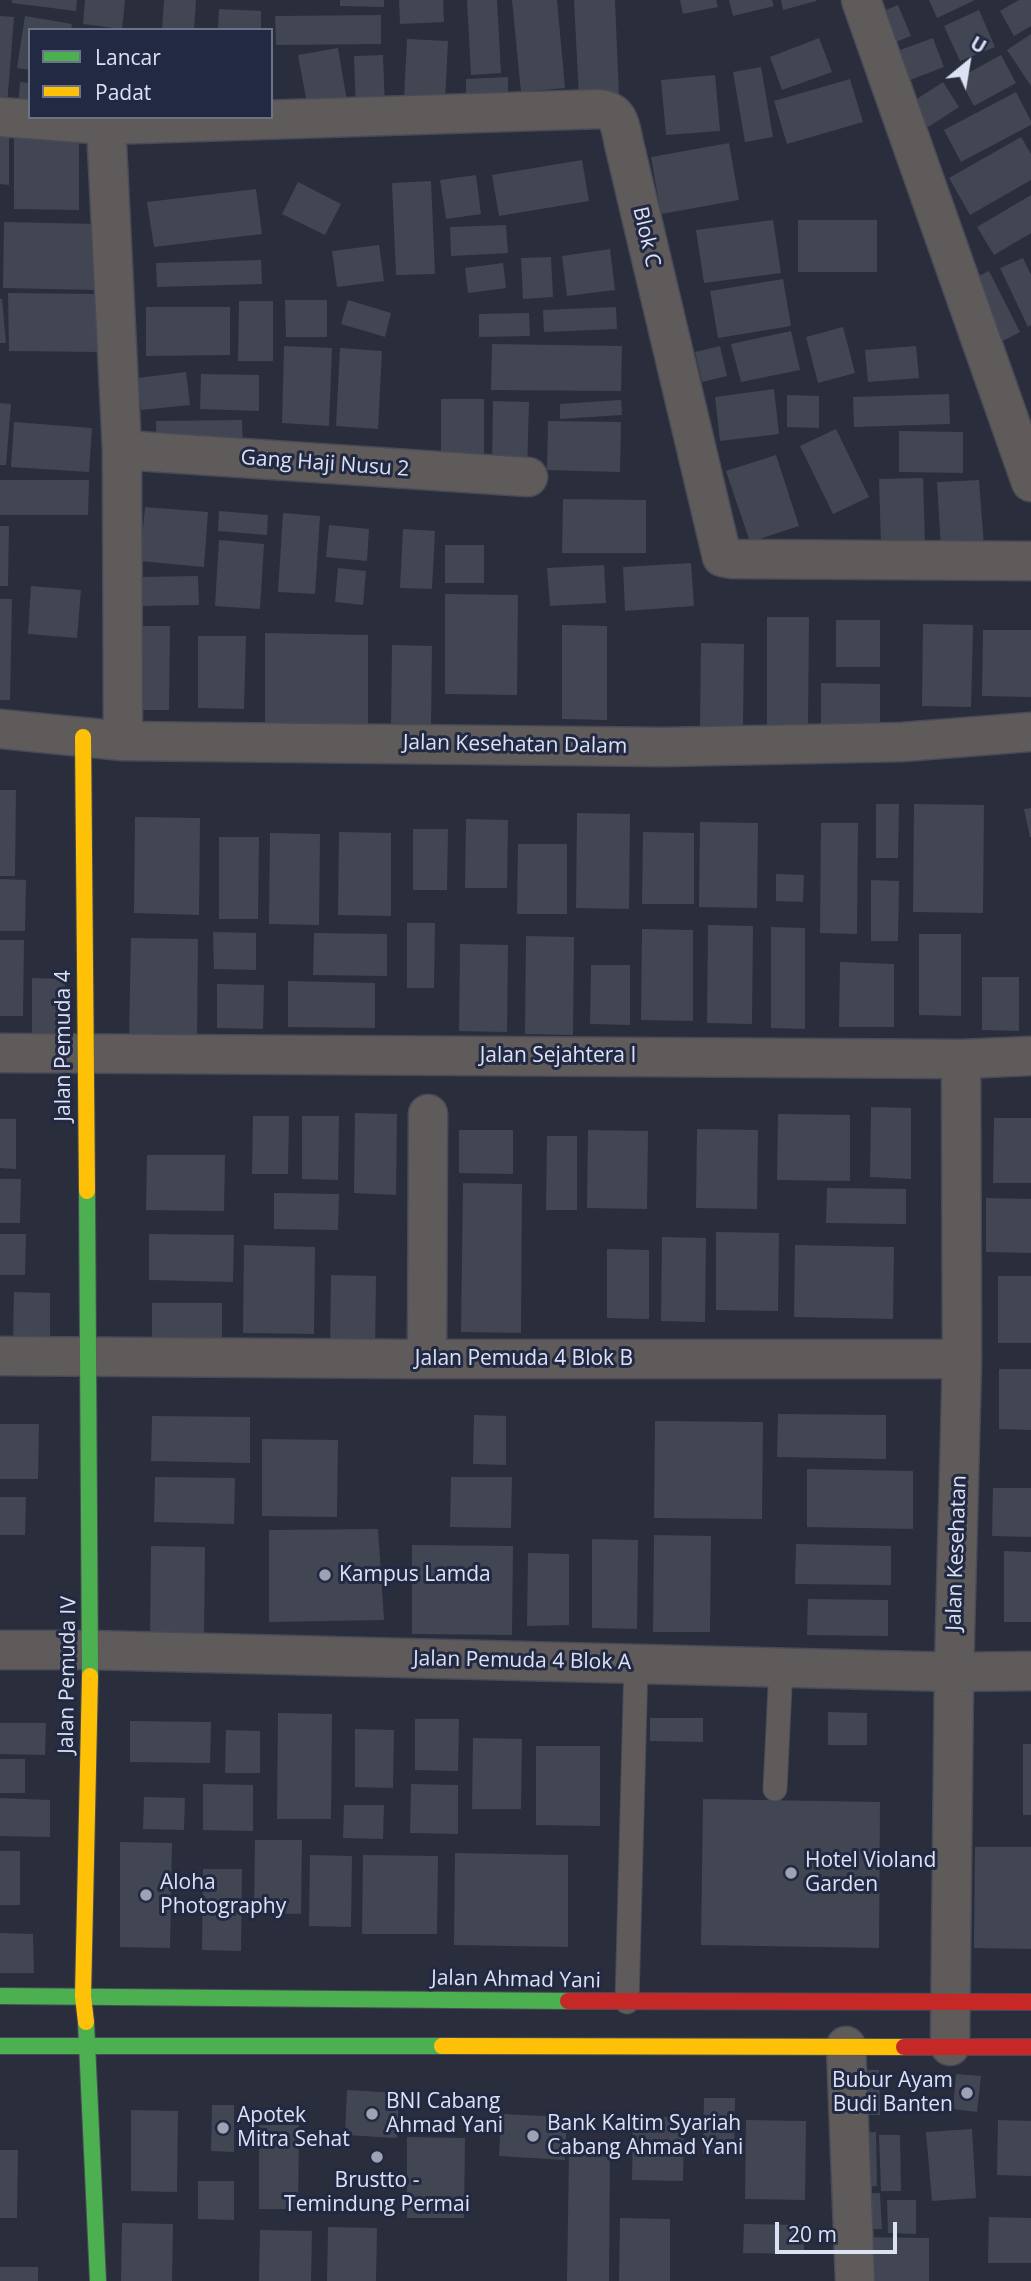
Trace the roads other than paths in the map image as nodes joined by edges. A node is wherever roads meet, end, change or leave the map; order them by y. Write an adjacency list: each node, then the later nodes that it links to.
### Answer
1 (861, 0): 6 (street)
2 (0, 117): 3 (street)
3 (106, 125): 4 (street); 7 (street, Blok C)
4 (122, 450): 5 (street, Gang Haji Nusu 2); 11 (street)
5 (528, 477)
6 (1031, 482)
7 (1031, 561)
8 (0, 729): 10 (street, Jalan Kesehatan Dalam)
9 (1031, 732): 11 (street, Jalan Kesehatan Dalam)
10 (83, 737): 11 (street, Jalan Kesehatan Dalam); 13 (main road, Jalan Pemuda 4)
11 (122, 741)
12 (0, 1053): 13 (street, Jalan Sejahtera I)
13 (85, 1053): 15 (street, Jalan Sejahtera I); 17 (main road, Jalan Pemuda 4)
14 (1031, 1056): 15 (street, Jalan Sejahtera I)
15 (961, 1059): 20 (street, Jalan Kesehatan)
16 (428, 1114): 19 (street)
17 (87, 1355): 18 (street, Jalan Pemuda 4 Blok B); 19 (street, Jalan Pemuda 4 Blok B); 22 (main road, Jalan Pemuda IV)
18 (0, 1356)
19 (427, 1359): 20 (street, Jalan Pemuda 4 Blok B)
20 (962, 1359): 26 (street, Jalan Kesehatan)
21 (0, 1650): 22 (street, Jalan Pemuda 4 Blok A)
22 (91, 1650): 23 (street, Jalan Pemuda 4 Blok A); 29 (main road, Jalan Pemuda IV)
23 (636, 1664): 24 (street, Jalan Pemuda 4 Blok A); 30 (lane)
24 (781, 1667): 26 (street, Jalan Pemuda 4 Blok A); 27 (lane)
25 (1031, 1671): 26 (street, Jalan Pemuda 4 Blok A)
26 (954, 1672): 32 (street, Jalan Kesehatan)
27 (775, 1789)
28 (0, 1996): 29 (main road, Jalan Ahmad Yani)
29 (83, 1996): 30 (main road, Jalan Ahmad Yani); 34 (main road, Jalan Pemuda IV)
30 (627, 2002): 32 (main road, Jalan Ahmad Yani)
31 (1031, 2002): 32 (main road, Jalan Ahmad Yani)
32 (949, 2003): 36 (street, Jalan Kesehatan)
33 (0, 2046): 34 (main road)
34 (88, 2046): 35 (main road); 38 (main road, Jalan Pemuda IV)
35 (846, 2046): 36 (main road); 39 (street)
36 (950, 2046): 37 (main road)
37 (1031, 2047)
38 (98, 2281)
39 (855, 2281)

